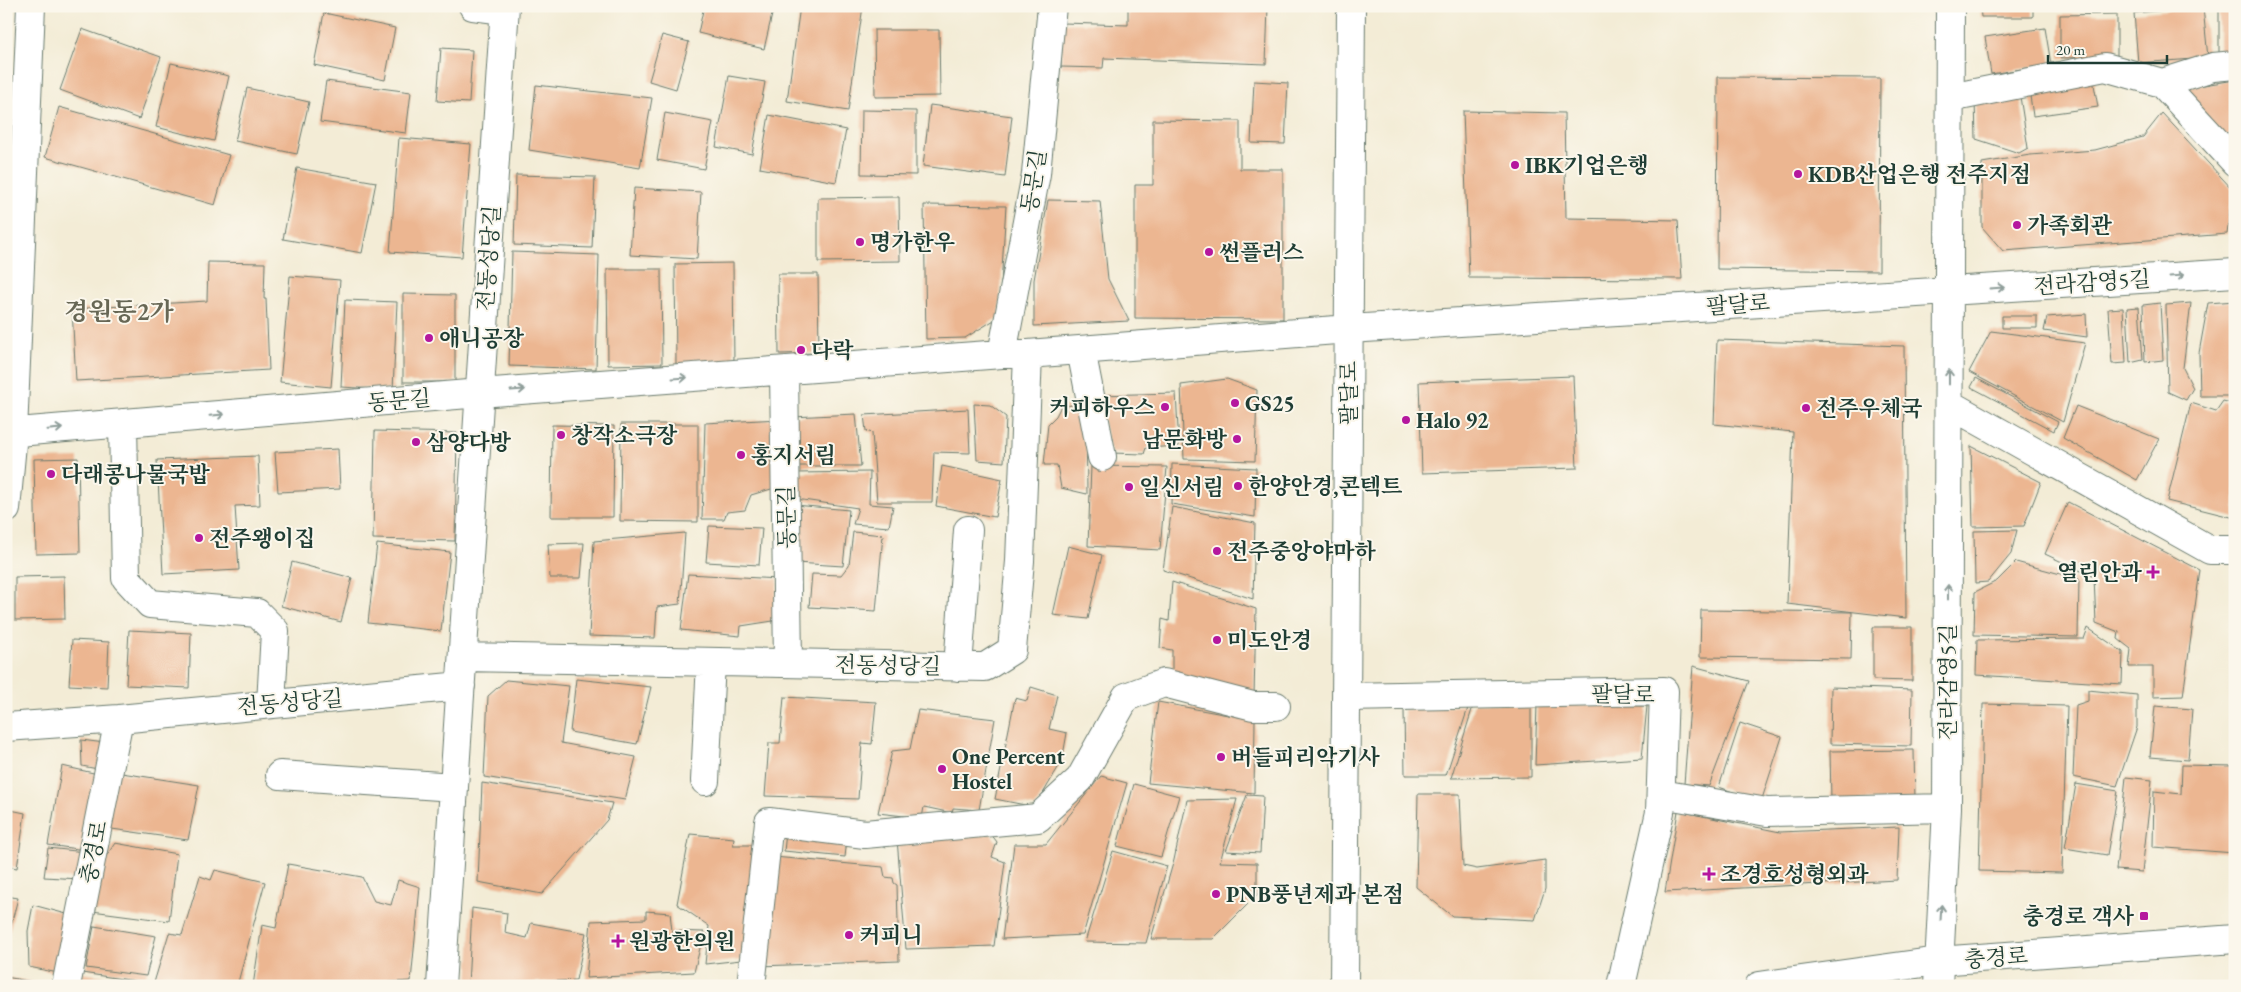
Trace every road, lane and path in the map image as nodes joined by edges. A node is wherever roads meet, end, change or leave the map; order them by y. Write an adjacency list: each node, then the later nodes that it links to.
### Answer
1 (31, 6): 20 (street)
2 (473, 6): 6 (street, 전동성당길)
3 (1052, 6): 15 (street, 동문길)
4 (1351, 6): 13 (street, 팔달로)
5 (1950, 6): 9 (street, 전라감영5길)
6 (504, 8): 17 (street, 전동성당길)
7 (2235, 65): 8 (street)
8 (2162, 83): 9 (street); 10 (street)
9 (1950, 98): 12 (street, 전라감영5길)
10 (2235, 162)
11 (2235, 273): 12 (street, 전라감영5길, one-way to 11)
12 (1948, 291): 13 (street, 팔달로); 18 (street, 전라감영5길, one-way to 12)
13 (1349, 329): 14 (street, 동문길); 30 (street, 팔달로)
14 (1082, 350): 15 (street, 동문길); 21 (street)
15 (1015, 354): 16 (street, 동문길); 28 (street, 전동성당길)
16 (784, 371): 17 (street, 동문길, one-way to 16); 27 (street, 동문길)
17 (480, 393): 19 (street, 동문길, one-way to 17); 25 (street, 전동성당길)
18 (1949, 404): 24 (street); 39 (street, 전라감영5길, one-way to 18)
19 (123, 423): 20 (street, 동문길, one-way to 19); 31 (street)
20 (10, 433): 22 (street)
21 (1102, 457)
22 (6, 509)
23 (968, 530): 28 (street)
24 (2235, 550)
25 (463, 657): 26 (street, 전동성당길); 29 (street, 전동성당길)
26 (711, 662): 27 (street, 전동성당길); 36 (street)
27 (788, 663): 28 (street, 전동성당길)
28 (958, 666)
29 (461, 686): 31 (street, 전동성당길); 37 (street, 전동성당길)
30 (1346, 697): 38 (street, 팔달로); 45 (street, 팔달로)
31 (271, 704): 33 (street, 전동성당길)
32 (1276, 706): 44 (street)
33 (120, 719): 34 (street, 전동성당길); 42 (street, 충경로)
34 (6, 727)
35 (280, 775): 37 (street)
36 (704, 781)
37 (454, 787): 43 (street, 전동성당길)
38 (1661, 794): 39 (street); 46 (street, 팔달로)
39 (1947, 808): 41 (street, 전라감영5길, one-way to 39)
40 (2235, 940): 41 (street, 충경로)
41 (1938, 973): 47 (street, 충경로)
42 (66, 986)
43 (441, 986)
44 (751, 986)
45 (1344, 986)
46 (1621, 986)
47 (1759, 986)

